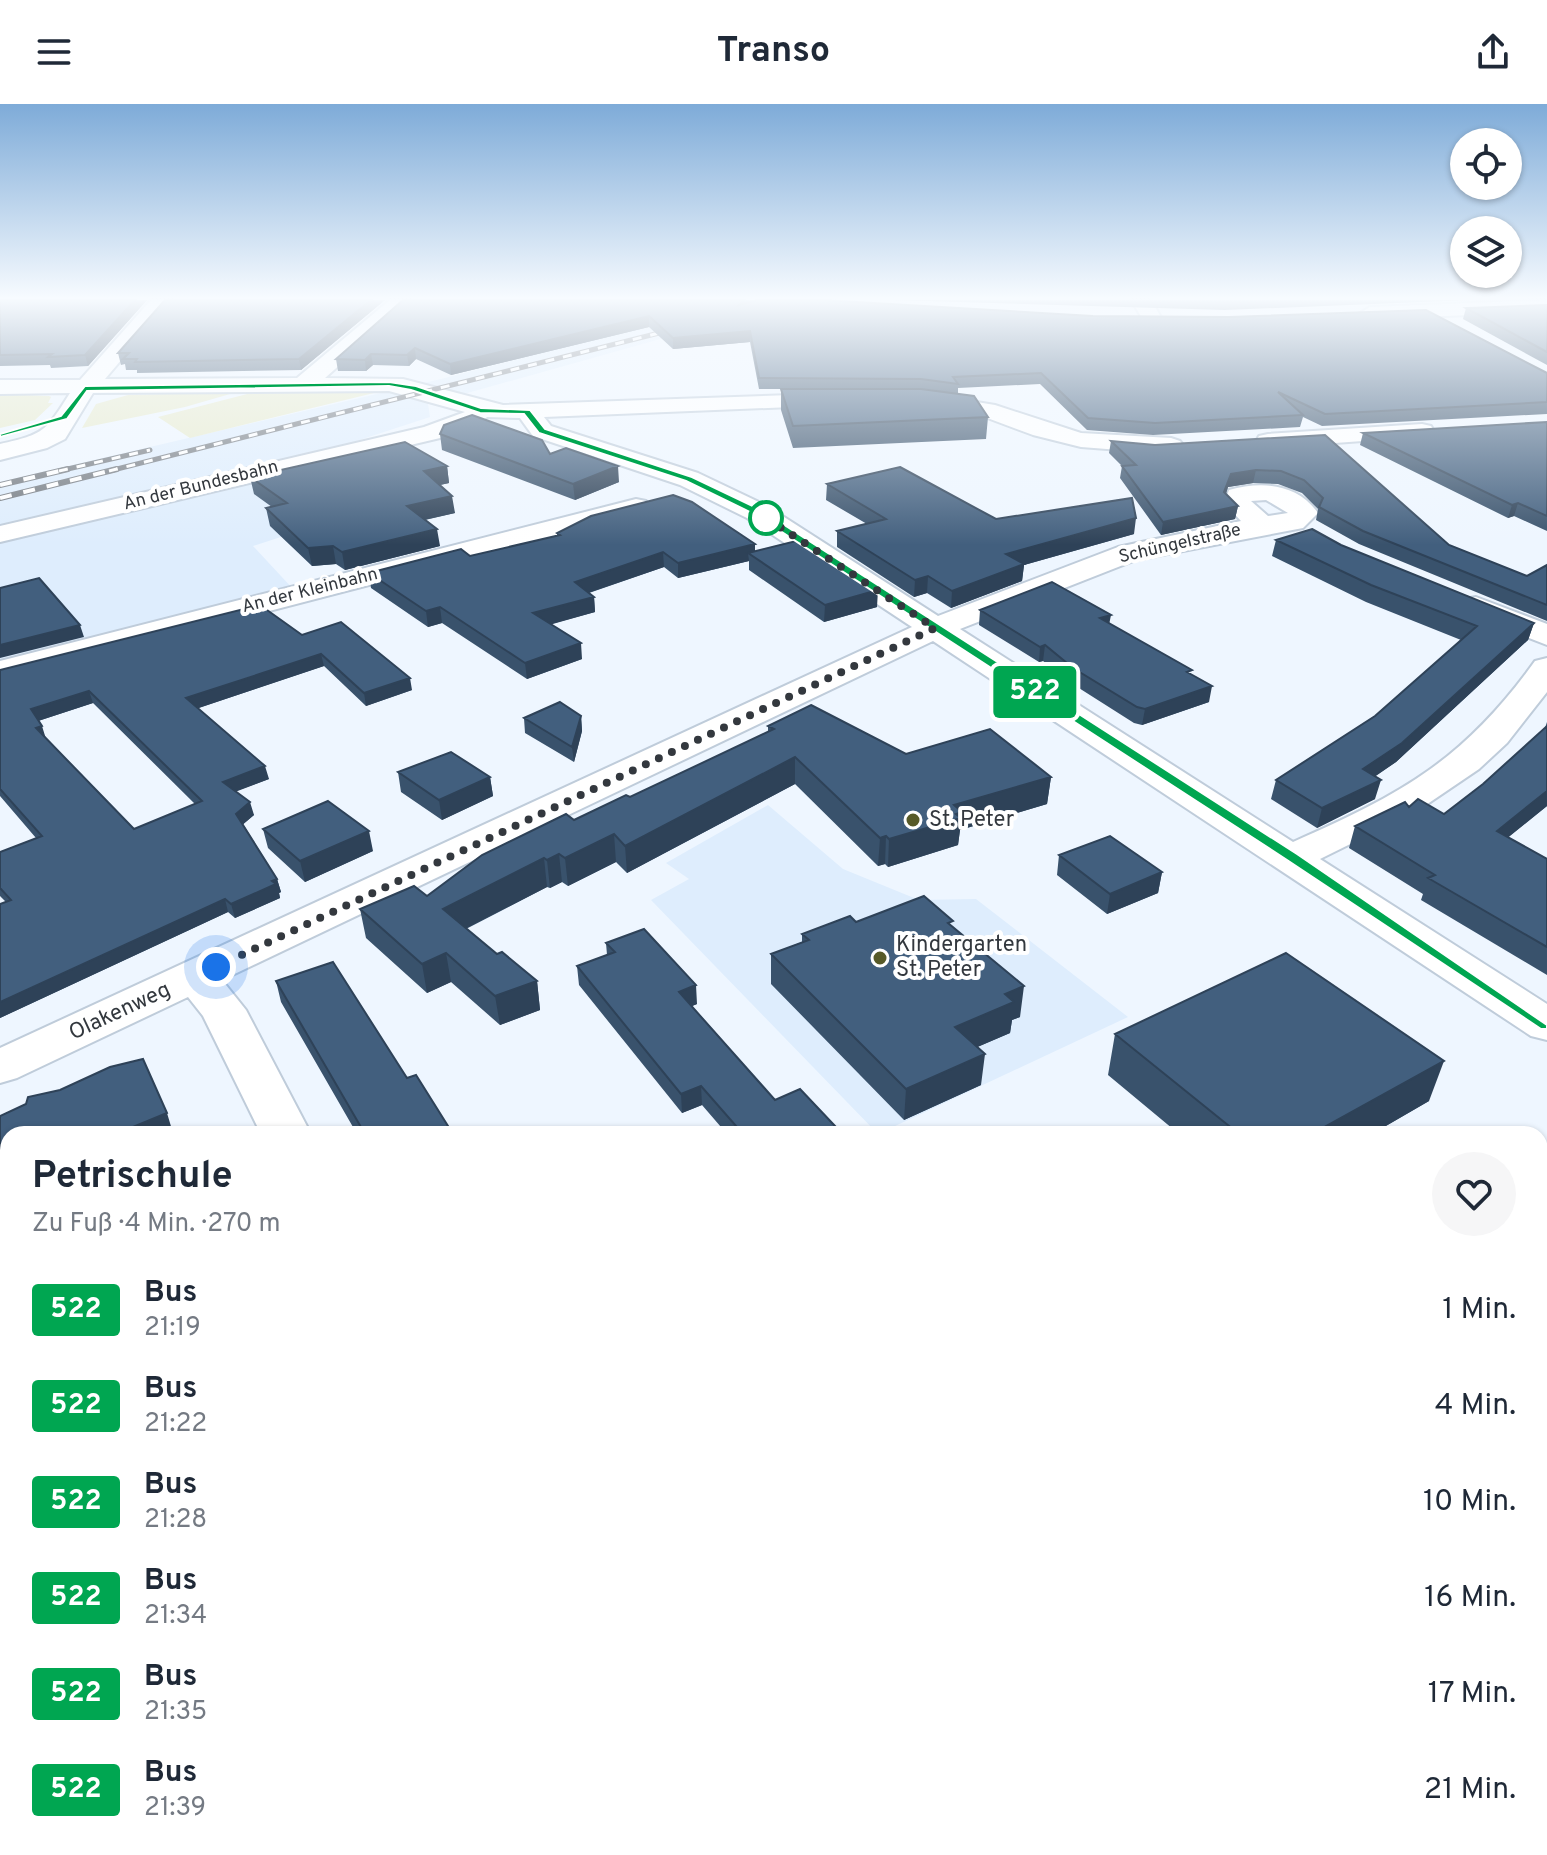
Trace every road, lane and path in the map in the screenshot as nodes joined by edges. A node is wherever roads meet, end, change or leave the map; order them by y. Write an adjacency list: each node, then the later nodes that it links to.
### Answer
1 (91, 382): 5 (street)
2 (307, 382): 3 (street)
3 (304, 384): 5 (street); 9 (street)
4 (0, 387): 5 (street)
5 (85, 388): 16 (street)
6 (866, 399): 8 (street)
7 (892, 399): 14 (street)
8 (583, 410): 10 (street); 15 (street)
9 (480, 411): 10 (street); 12 (street, An der Bundesbahn)
10 (534, 422): 12 (street); 15 (street)
11 (1445, 430): 13 (street)
12 (414, 435): 19 (street, An der Bundesbahn)
13 (1248, 442)
14 (1200, 445)
15 (592, 447): 17 (street)
16 (0, 452)
17 (712, 488): 21 (street); 23 (street, An der Kleinbahn)
18 (1305, 529): 21 (street, Schüngelstraße)
19 (0, 534)
20 (1448, 594): 22 (street)
21 (935, 628): 25 (street); 26 (street, Olakenweg)
22 (1547, 635)
23 (0, 671)
24 (1544, 678): 25 (street)
25 (1292, 857): 27 (street)
26 (195, 977): 28 (street, Olakenweg); 29 (street)
27 (1547, 1025)
28 (0, 1067)
29 (282, 1126)

